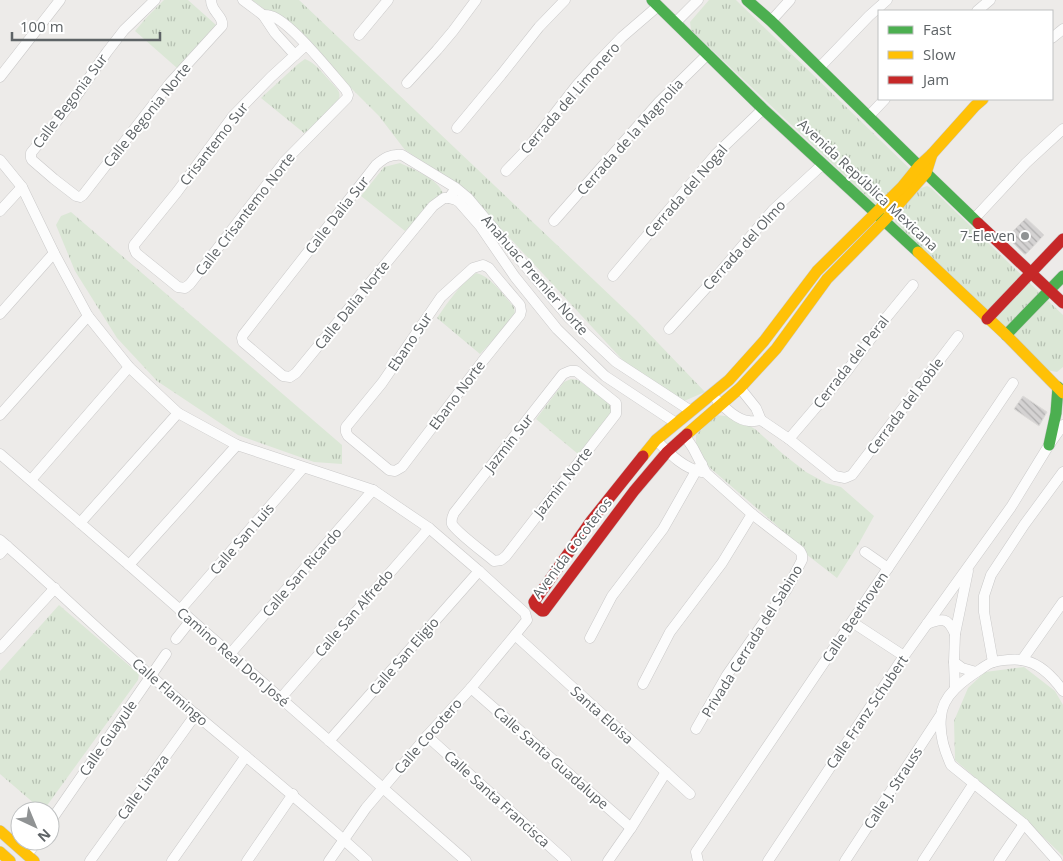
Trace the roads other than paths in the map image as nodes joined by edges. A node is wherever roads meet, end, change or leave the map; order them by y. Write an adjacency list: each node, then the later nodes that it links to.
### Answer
1 (60, 0): 25 (street)
2 (155, 0): 37 (street, Calle Begonia Sur)
3 (243, 0): 15 (street)
4 (388, 0): 19 (street)
5 (476, 0): 26 (street)
6 (565, 0): 31 (street)
7 (698, 0): 17 (street)
8 (747, 0): 16 (street)
9 (790, 0): 16 (street)
10 (887, 0): 24 (street)
11 (990, 0): 14 (street)
12 (655, 3): 17 (street, Avenida República Mexicana); 36 (street, Cerrada del Limonero)
13 (212, 5): 37 (street, Calle Begonia Norte)
14 (978, 10)
15 (263, 15): 21 (street); 23 (street)
16 (771, 20): 24 (street)
17 (675, 23): 22 (street, Avenida República Mexicana)
18 (1063, 29): 20 (street)
19 (359, 35)
20 (1053, 37)
21 (306, 44): 23 (street); 49 (street, Calle Crisantemo Norte)
22 (708, 54): 29 (street, Avenida República Mexicana); 44 (street, Cerrada de la Magnolia)
23 (296, 55): 49 (street, Crisantemo Sur)
24 (819, 68): 30 (street)
25 (0, 77)
26 (407, 83)
27 (884, 100): 30 (street)
28 (982, 100): 35 (street)
29 (763, 110): 34 (street, Avenida República Mexicana); 51 (street, Cerrada del Nogal)
30 (868, 117): 35 (street)
31 (457, 128)
32 (1063, 129): 43 (street)
33 (0, 160): 38 (street)
34 (823, 164): 42 (street, Avenida República Mexicana); 61 (street, Cerrada del Olmo)
35 (922, 169): 42 (street); 43 (street)
36 (506, 171)
37 (54, 179)
38 (22, 187): 41 (street); 47 (street)
39 (456, 188): 40 (street, Calle Dalia Norte); 45 (street, Anahuac Premier Norte); 64 (street, Calle Dalia Sur)
40 (449, 198): 45 (street, Anahuac Premier Norte); 64 (street, Calle Dalia Norte)
41 (0, 211)
42 (880, 216): 60 (street, Avenida República Mexicana); 71 (street, Avenida Cocoteros); 72 (street, Avenida Cocoteros)
43 (974, 219): 50 (street)
44 (554, 221)
45 (484, 223): 48 (street, Anahuac Premier Norte); 53 (street, Anahuac Premier Norte)
46 (1063, 240): 50 (street)
47 (54, 253): 58 (street); 59 (street)
48 (526, 266): 53 (street); 65 (street, Anahuac Premier Norte)
49 (159, 272)
50 (1030, 273): 56 (street); 60 (street)
51 (614, 276)
52 (1063, 276): 56 (street)
53 (515, 278): 55 (street); 67 (street, Anahuac Premier Norte)
54 (913, 285): 82 (street, Cerrada del Peral)
55 (506, 287): 86 (street, Ebano Norte); 86 (street, Ebano Sur)
56 (1049, 290): 57 (street); 62 (street)
57 (1063, 303)
58 (0, 314)
59 (88, 316): 66 (street); 76 (street)
60 (988, 318): 62 (street, Avenida República Mexicana)
61 (669, 329)
62 (1006, 335): 70 (street, Avenida República Mexicana)
63 (958, 336): 82 (street, Cerrada del Roble)
64 (242, 338)
65 (616, 362): 67 (street); 74 (street, Anahuac Premier Norte)
66 (129, 367): 75 (street); 92 (street)
67 (605, 376): 69 (street); 78 (street, Anahuac Premier Norte)
68 (1013, 383): 103 (street, Calle Beethoven)
69 (595, 386): 97 (street, Jazmin Sur); 97 (street, Jazmin Norte)
70 (1061, 387): 85 (street)
71 (740, 388): 73 (street, Avenida Cocoteros); 77 (street)
72 (712, 395): 73 (street); 74 (street, Avenida Cocoteros)
73 (722, 405): 77 (street); 81 (street, Avenida Cocoteros)
74 (691, 411): 78 (street, Avenida Cocoteros)
75 (178, 412): 84 (street); 95 (street)
76 (0, 415)
77 (762, 420): 82 (street)
78 (676, 423): 83 (street, Avenida Cocoteros)
79 (1063, 425): 85 (street)
80 (1063, 432): 85 (street)
81 (685, 436): 87 (street, Avenida Cocoteros); 90 (street)
82 (789, 439)
83 (656, 440): 87 (street); 87 (street, Avenida Cocoteros)
84 (237, 445): 89 (street); 101 (street)
85 (1049, 445): 102 (street, Calle Franz Schubert)
86 (366, 452)
87 (668, 452): 90 (street)
88 (0, 454): 92 (street, Camino Real Don José)
89 (303, 468): 93 (street); 107 (street, Calle San Luis)
90 (701, 469): 94 (street); 113 (street)
91 (1063, 472): 121 (street)
92 (30, 480): 95 (street, Camino Real Don José)
93 (373, 490): 96 (street); 117 (street, Calle San Ricardo)
94 (752, 514): 124 (street); 131 (street, Privada Cerrada del Sabino)
95 (80, 523): 101 (street, Camino Real Don José)
96 (429, 528): 104 (street); 128 (street, Calle San Alfredo)
97 (470, 542)
98 (4, 543): 100 (street); 105 (street, Calle Flamingo)
99 (865, 552): 103 (street)
100 (0, 554)
101 (129, 565): 107 (street, Camino Real Don José)
102 (969, 566): 110 (street, Calle Franz Schubert); 111 (street)
103 (888, 568): 109 (street, Calle Beethoven)
104 (479, 571): 112 (street, Calle Cocotero); 133 (street, Calle San Eligio)
105 (55, 588): 115 (street); 123 (street, Calle Flamingo)
106 (1063, 602): 119 (street)
107 (180, 610): 108 (street, Camino Real Don José)
108 (191, 620): 114 (street); 117 (street, Camino Real Don José)
109 (852, 622): 118 (street); 146 (street, Calle Beethoven)
110 (926, 625): 111 (street); 118 (street, Calle Franz Schubert)
111 (955, 634): 120 (street)
112 (515, 635): 125 (street, Calle Cocotero); 135 (street, Santa Eloisa)
113 (590, 638)
114 (176, 639)
115 (0, 648)
116 (166, 654): 123 (street, Calle Guayule)
117 (230, 654): 128 (street, Camino Real Don José)
118 (904, 656): 157 (street, Calle Franz Schubert)
119 (1022, 660): 121 (street); 127 (street)
120 (954, 662): 122 (street); 126 (street)
121 (993, 662): 122 (street)
122 (976, 672): 126 (street)
123 (151, 676): 129 (street, Calle Flamingo); 140 (street, Calle Guayule)
124 (643, 684)
125 (471, 688): 132 (street, Calle Cocotero); 142 (street, Calle Santa Guadalupe)
126 (955, 688): 130 (street, Calle J. Strauss)
127 (1063, 690)
128 (280, 699): 133 (street, Camino Real Don José)
129 (196, 714): 134 (street, Calle Flamingo); 149 (street, Calle Linaza)
130 (940, 716): 136 (street); 158 (street, Calle J. Strauss)
131 (696, 729)
132 (427, 736): 137 (street, Calle Cocotero); 155 (street, Calle Santa Francisca)
133 (329, 741): 137 (street, Camino Real Don José)
134 (246, 756): 138 (street, Calle Flamingo); 150 (street)
135 (666, 772): 139 (street, Santa Eloisa); 142 (street)
136 (974, 783): 141 (street); 159 (street)
137 (383, 788): 144 (street, Calle Cocotero); 154 (street, Camino Real Don José)
138 (292, 794): 144 (street, Calle Flamingo); 151 (street)
139 (690, 794)
140 (60, 808)
141 (1024, 824): 160 (street); 161 (street)
142 (631, 828): 156 (street)
143 (0, 832): 147 (street)
144 (344, 840): 152 (street, Calle Cocotero); 153 (street, Calle Flamingo)
145 (0, 852): 148 (street)
146 (697, 856)
147 (31, 858)
148 (10, 861)
149 (90, 861)
150 (172, 861)
151 (247, 861)
152 (329, 861)
153 (367, 861)
154 (466, 861)
155 (566, 861)
156 (608, 861)
157 (768, 861)
158 (845, 861)
159 (923, 861)
160 (999, 861)
161 (1057, 861)

